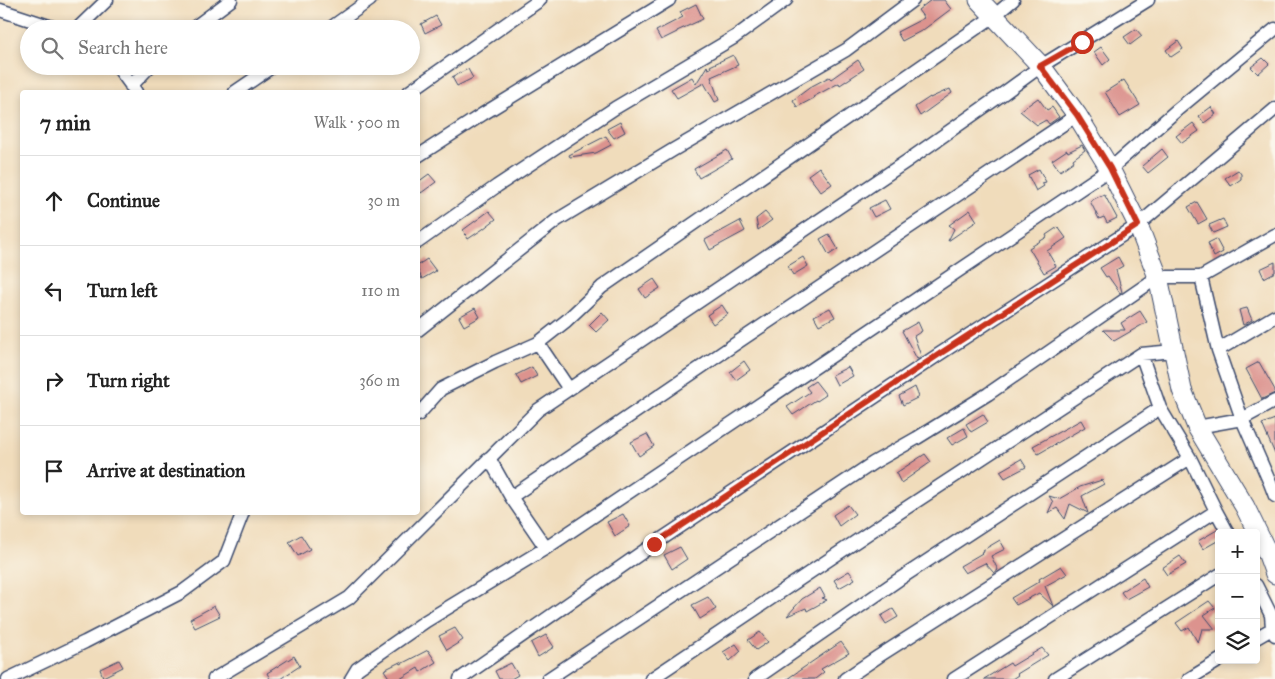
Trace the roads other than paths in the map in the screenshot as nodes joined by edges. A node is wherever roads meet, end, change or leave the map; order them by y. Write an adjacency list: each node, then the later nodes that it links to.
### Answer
1 (107, 0): 14 (street)
2 (231, 0): 15 (street)
3 (370, 0): 16 (street)
4 (540, 0): 24 (street)
5 (669, 0): 27 (street)
6 (786, 0): 31 (street)
7 (913, 0): 35 (street)
8 (979, 0): 12 (street)
9 (1013, 0): 12 (street)
10 (1148, 0): 18 (street)
11 (0, 10): 13 (street)
12 (994, 16): 18 (street); 36 (street)
13 (31, 20)
14 (86, 20)
15 (204, 20)
16 (341, 20)
17 (1275, 29): 28 (street)
18 (1040, 66): 26 (street); 40 (street)
19 (123, 75): 22 (street)
20 (143, 75): 22 (street)
21 (260, 75): 23 (street)
22 (133, 89)
23 (238, 90)
24 (412, 90)
25 (1275, 109): 29 (street)
26 (1077, 115): 28 (street); 50 (street)
27 (420, 155)
28 (1110, 168): 29 (street); 54 (street)
29 (1138, 225): 32 (street); 65 (street)
30 (1275, 235): 33 (street)
31 (420, 241)
32 (1158, 277): 33 (street); 38 (street); 66 (street)
33 (1201, 277): 37 (street)
34 (1275, 316): 37 (street)
35 (420, 328)
36 (538, 343): 40 (street); 43 (street)
37 (1218, 350): 44 (street)
38 (1174, 351): 39 (street); 45 (street)
39 (1142, 354): 42 (street); 67 (street)
40 (569, 389): 46 (street)
41 (1275, 401): 44 (street)
42 (1160, 408): 47 (street); 68 (street)
43 (420, 413)
44 (1242, 419): 45 (street); 48 (street)
45 (1197, 427): 55 (street)
46 (489, 458): 50 (street); 63 (street)
47 (1190, 458): 51 (street); 69 (street)
48 (1273, 482): 49 (street)
49 (1275, 496)
50 (511, 497): 54 (street)
51 (1216, 511): 53 (street); 70 (street)
52 (242, 515): 62 (street)
53 (1226, 529)
54 (546, 548): 64 (street)
55 (1271, 550): 56 (street)
56 (1275, 574)
57 (1215, 578): 71 (street)
58 (1260, 593): 59 (street)
59 (1274, 630): 60 (street)
60 (1260, 636)
61 (1215, 663): 72 (street)
62 (8, 679)
63 (214, 679)
64 (351, 679)
65 (460, 679)
66 (548, 679)
67 (651, 679)
68 (755, 679)
69 (845, 679)
70 (954, 679)
71 (1056, 679)
72 (1189, 679)

